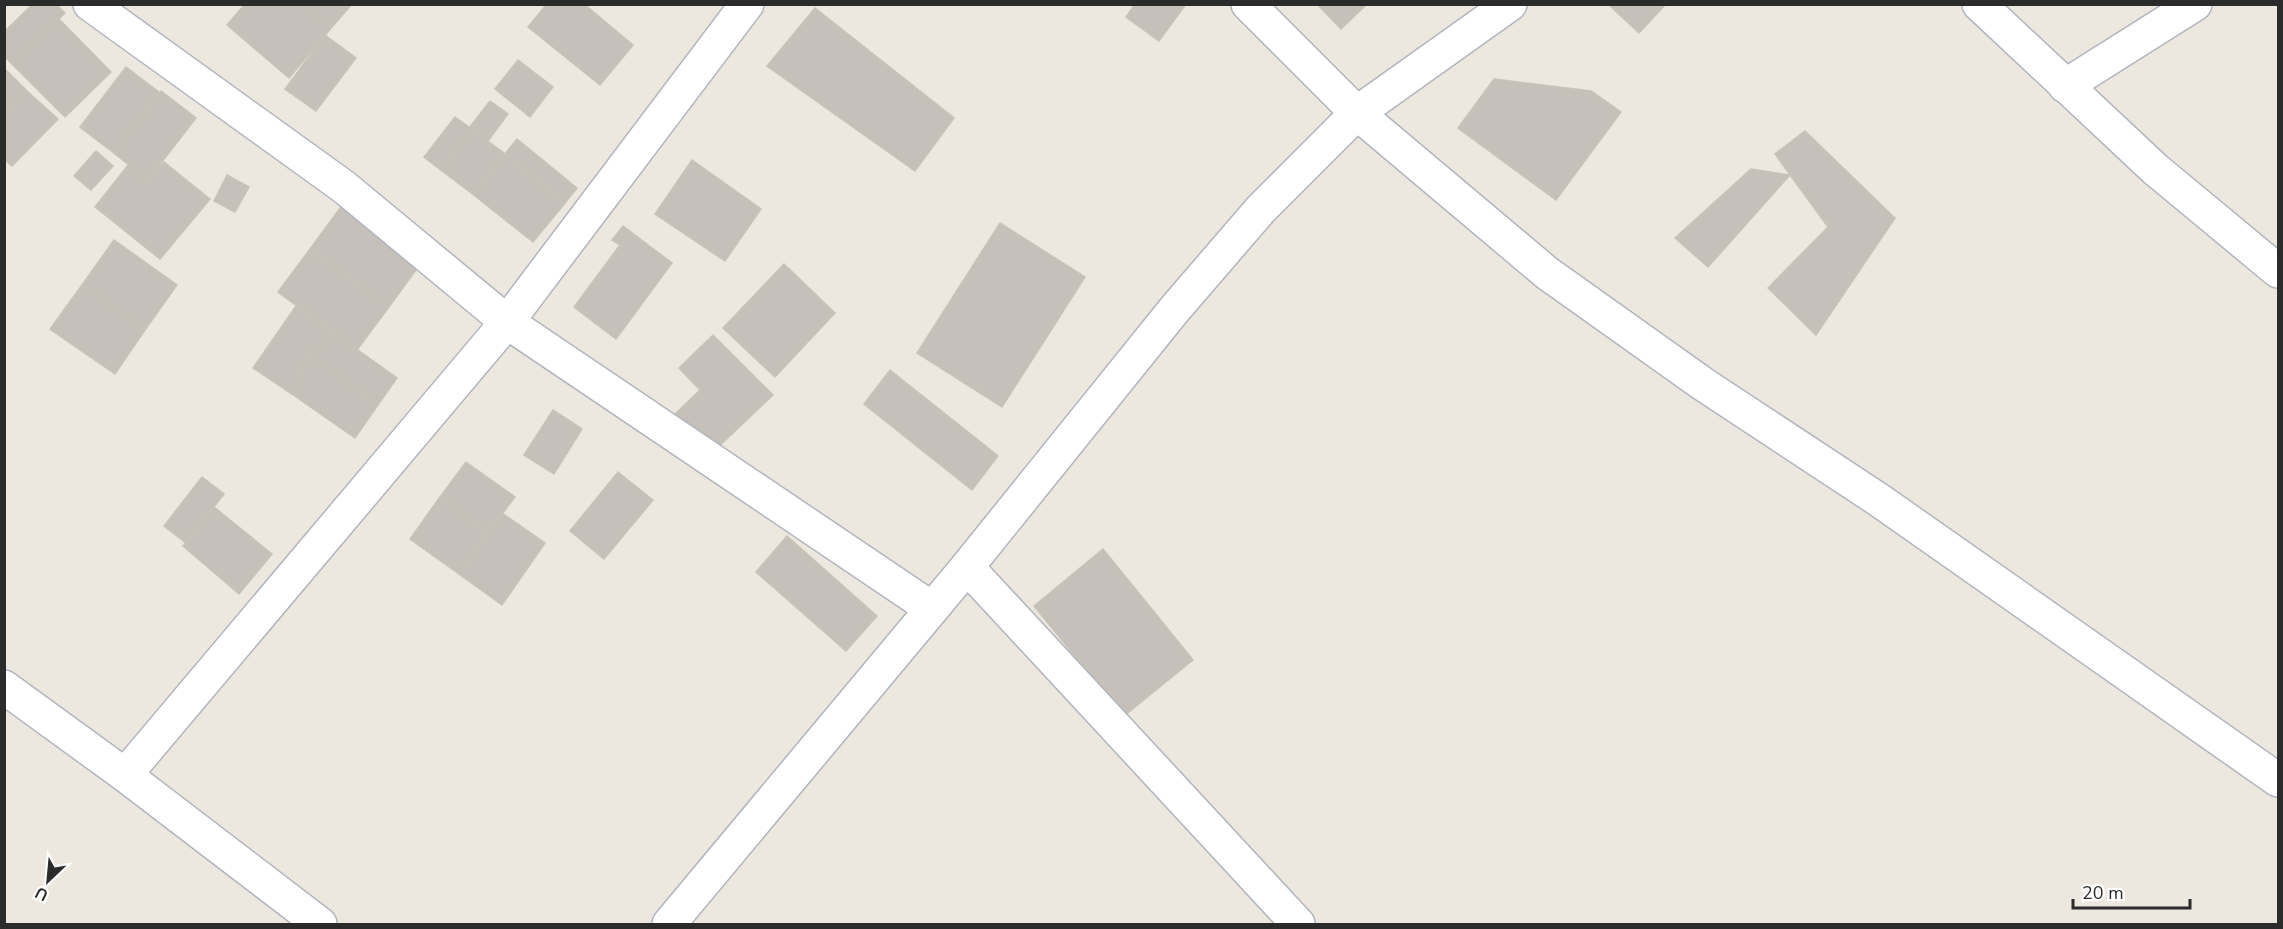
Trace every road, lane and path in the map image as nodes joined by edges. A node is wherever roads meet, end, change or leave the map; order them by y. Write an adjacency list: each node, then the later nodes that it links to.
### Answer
1 (90, 4): 10 (street)
2 (747, 4): 10 (street)
3 (1248, 4): 8 (street)
4 (1510, 4): 8 (street)
5 (1979, 4): 7 (street)
6 (2195, 4): 7 (street)
7 (2065, 86): 9 (street)
8 (1357, 113): 11 (street); 15 (street)
9 (2278, 271)
10 (507, 322): 12 (street); 14 (street)
11 (967, 567): 12 (street); 18 (street)
12 (931, 608): 17 (street)
13 (4, 687): 14 (street)
14 (125, 775): 16 (street)
15 (2278, 780)
16 (320, 924)
17 (669, 924)
18 (1298, 924)

